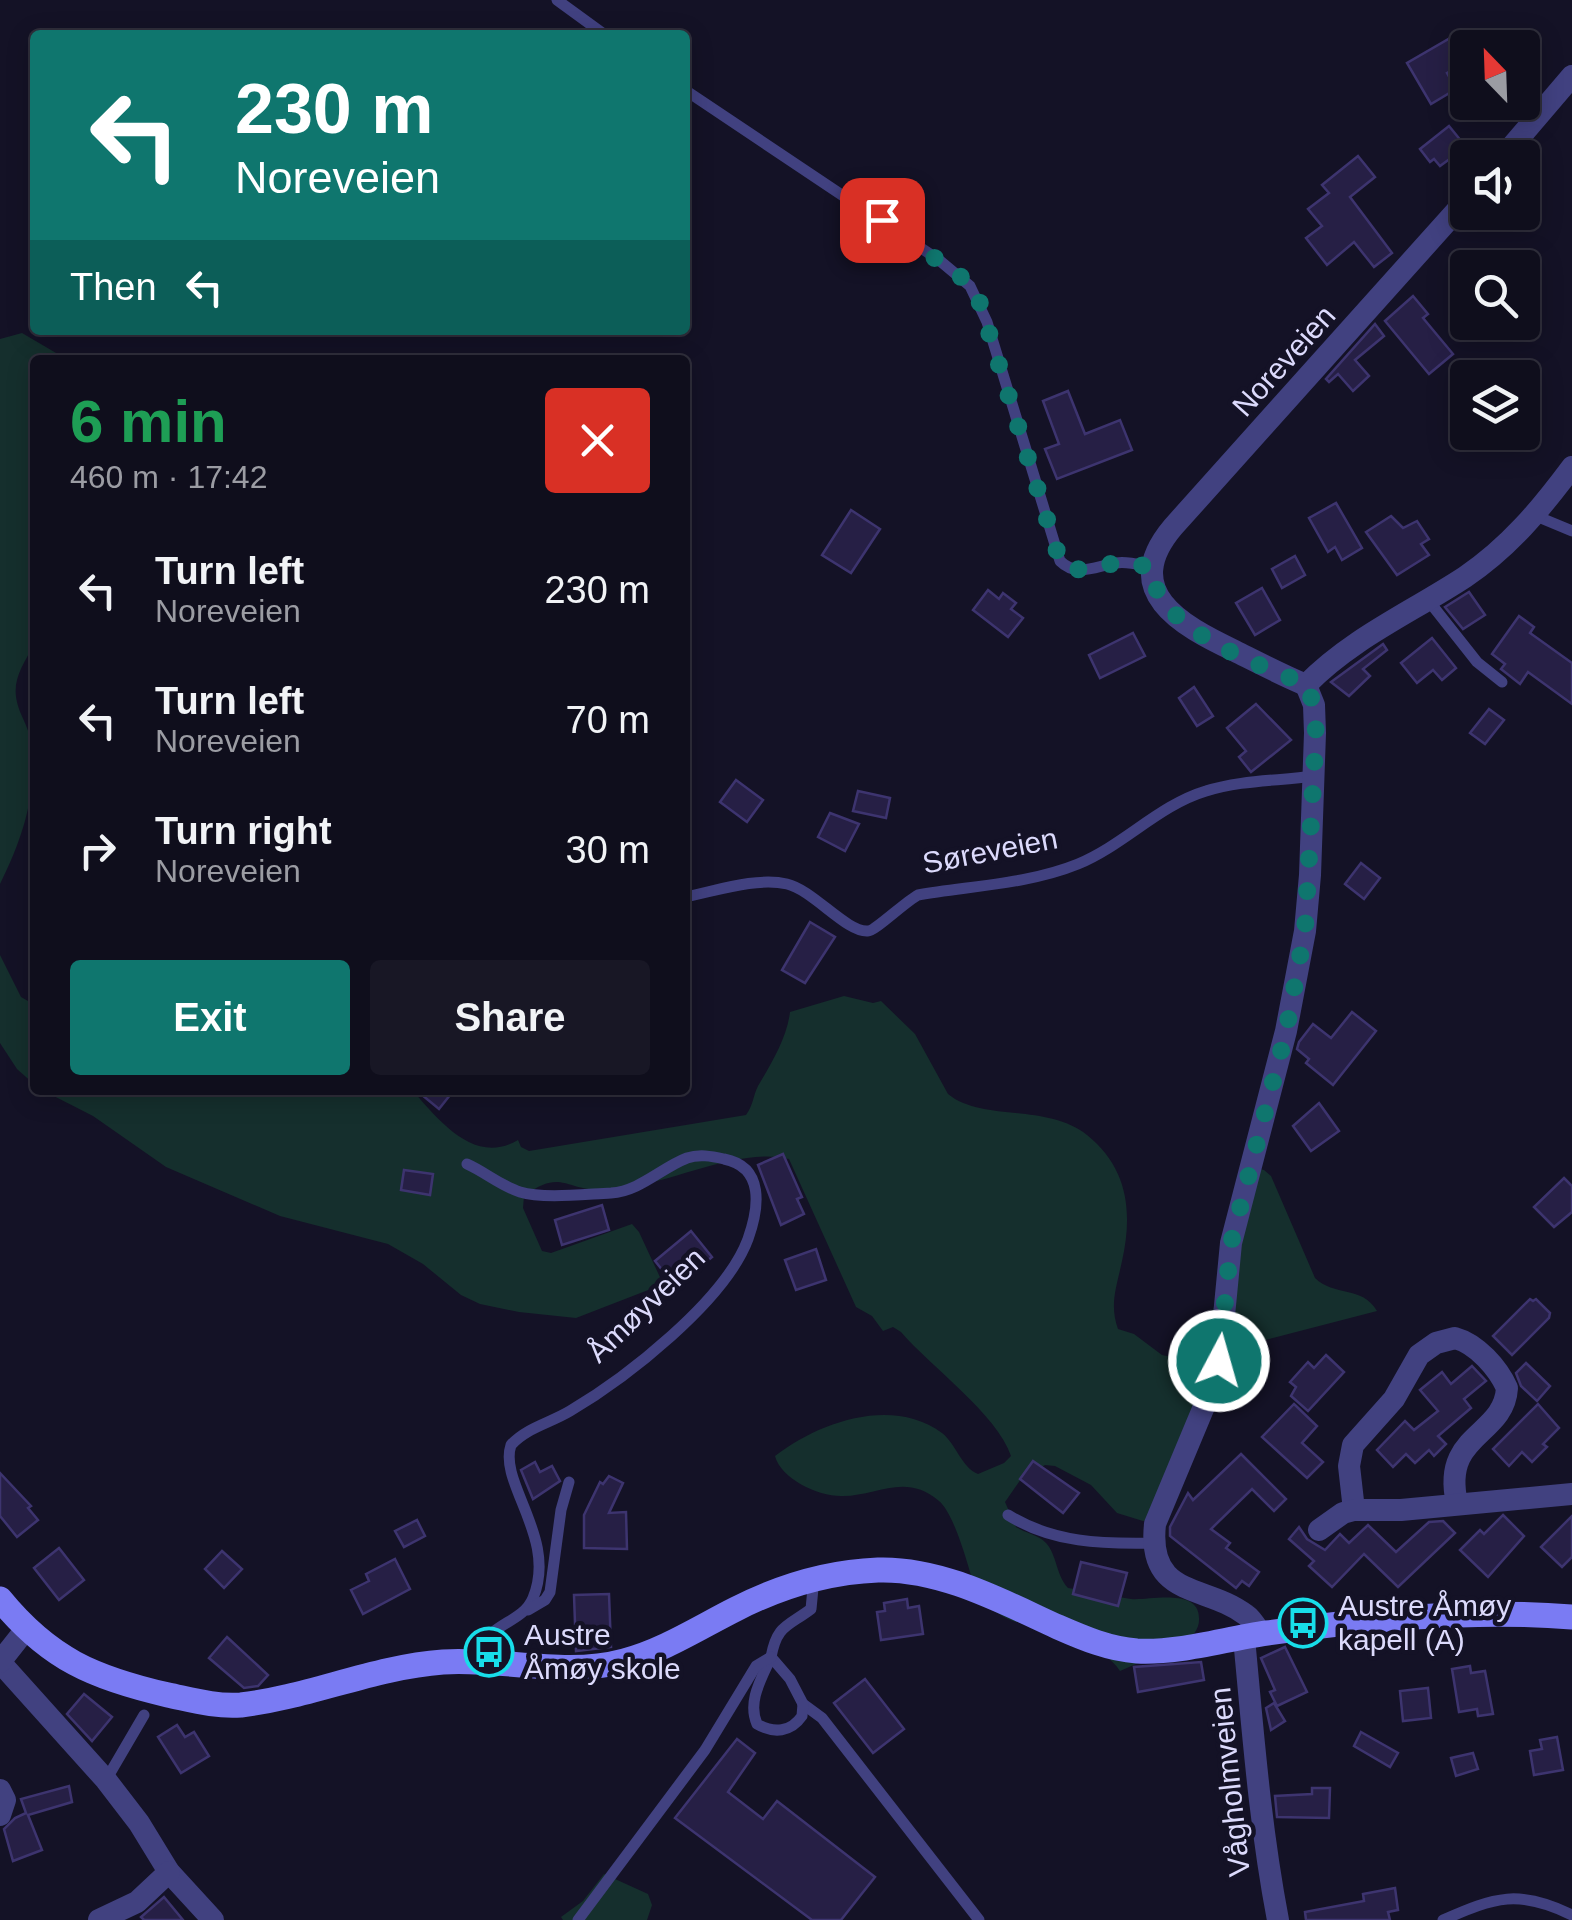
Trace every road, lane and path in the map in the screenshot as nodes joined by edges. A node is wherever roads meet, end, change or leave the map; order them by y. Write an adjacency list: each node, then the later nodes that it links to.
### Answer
1 (556, 0): 2 (lane)
2 (598, 30)
3 (1572, 76): 5 (street)
4 (690, 93): 10 (lane)
5 (1517, 140)
6 (1450, 218): 10 (street, Noreveien)
7 (1572, 467): 8 (street)
8 (1536, 516): 9 (lane); 11 (street)
9 (1572, 531)
10 (1151, 567): 13 (street)
11 (1428, 600): 12 (lane); 13 (street)
12 (1502, 682)
13 (1306, 684): 14 (street)
14 (1314, 776): 15 (lane, Søreveien); 23 (street)
15 (690, 896)
16 (466, 1164): 26 (lane, Åmøyveien)
17 (569, 1482): 26 (lane)
18 (1572, 1494): 19 (street)
19 (1458, 1504): 20 (street); 20 (street)
20 (1354, 1510): 22 (street)
21 (1008, 1515): 23 (lane)
22 (1319, 1530)
23 (1153, 1543): 29 (street)
24 (814, 1578): 29 (main road); 30 (lane); 31 (main road)
25 (0, 1599): 28 (main road)
26 (524, 1612): 31 (lane)
27 (1572, 1616): 29 (main road)
28 (26, 1629): 31 (main road); 32 (street)
29 (1252, 1636): 44 (street, Vågholmveien)
30 (770, 1657): 33 (lane); 33 (lane); 42 (lane)
31 (474, 1660)
32 (0, 1662): 35 (street)
33 (803, 1704): 43 (lane)
34 (144, 1715): 35 (lane)
35 (106, 1780): 38 (street)
36 (0, 1790): 37 (street)
37 (0, 1815)
38 (169, 1872): 40 (street); 41 (street)
39 (1572, 1915): 45 (lane)
40 (99, 1920)
41 (213, 1920)
42 (578, 1920)
43 (979, 1920)
44 (1278, 1920)
45 (1443, 1920)

